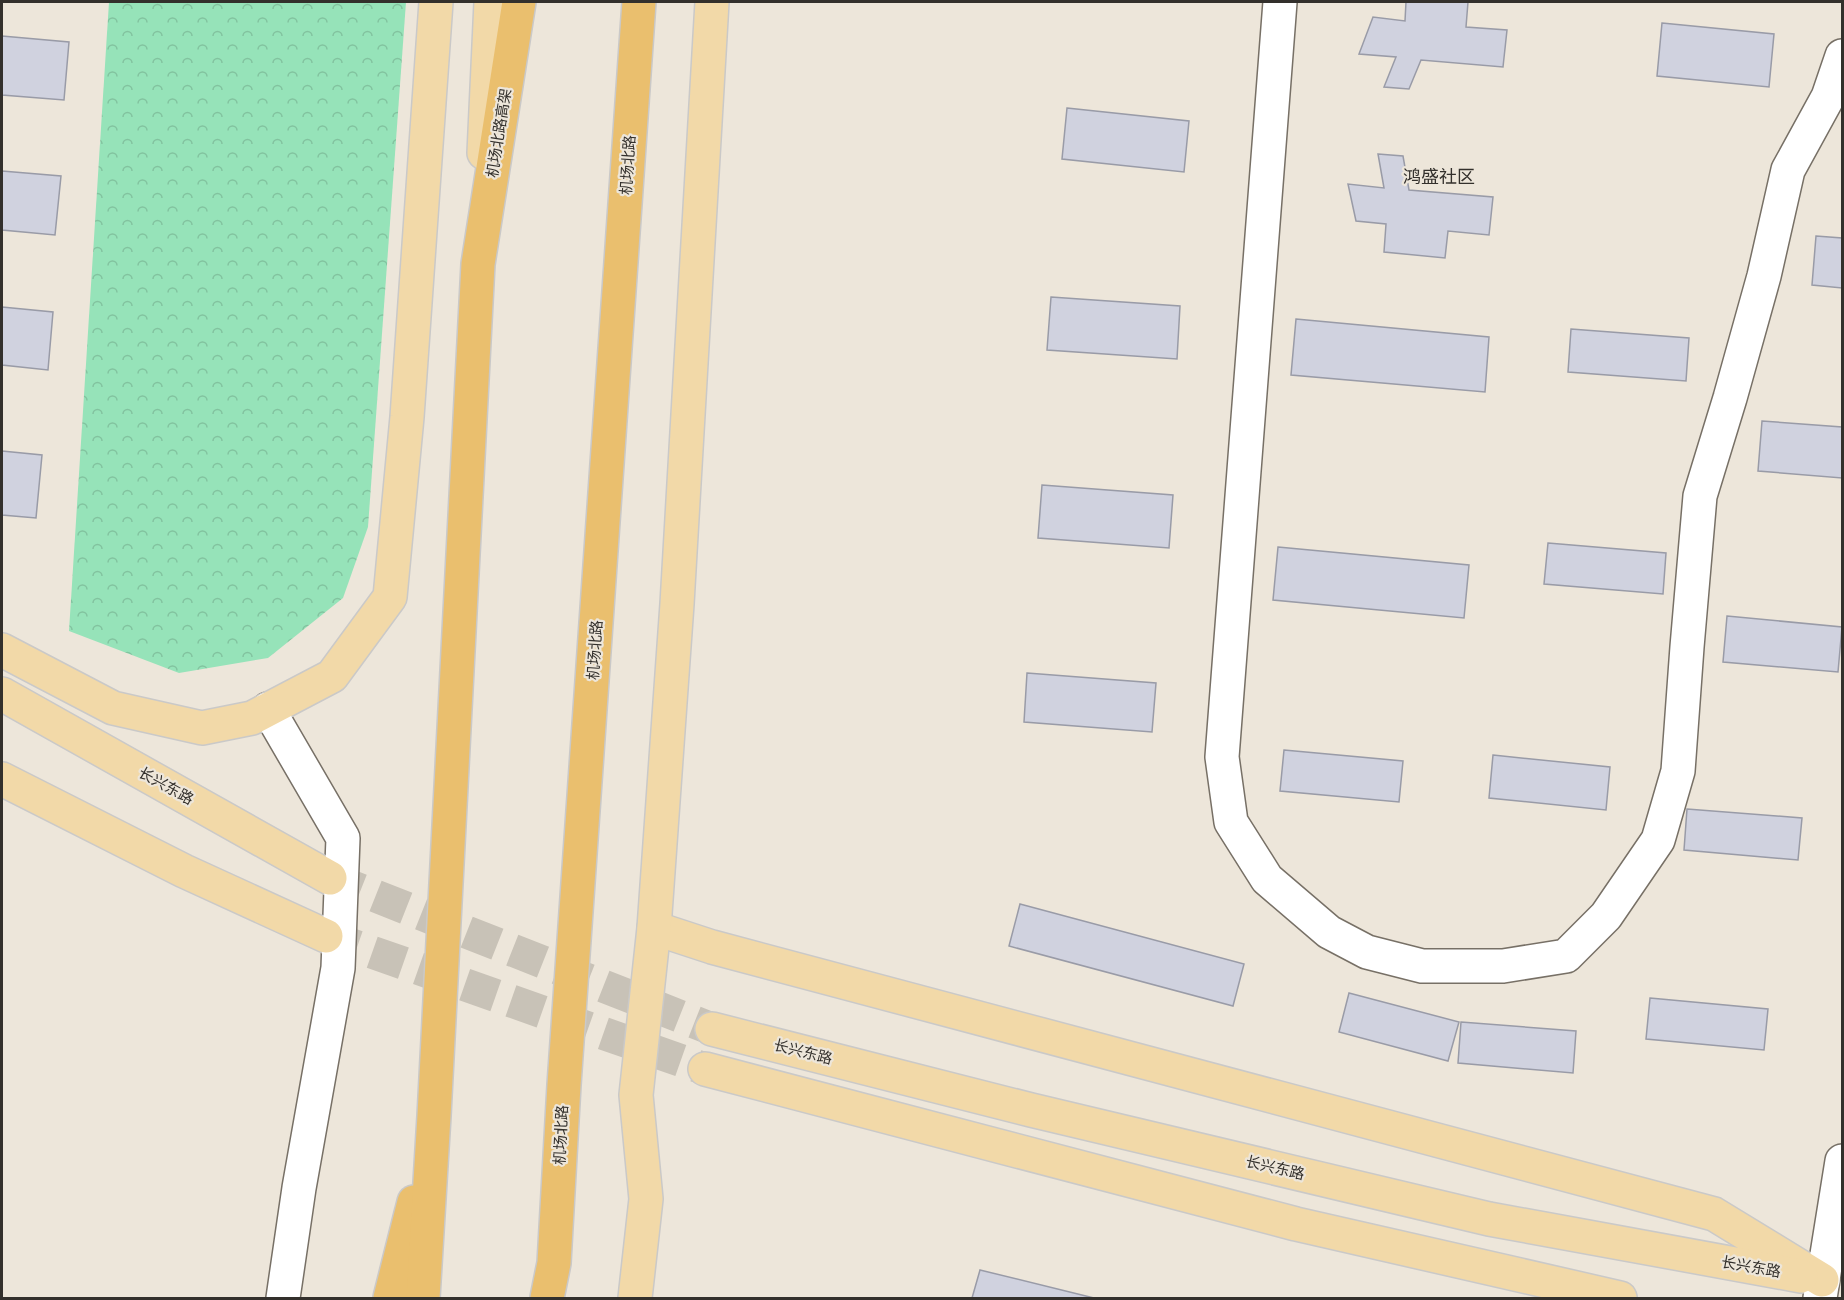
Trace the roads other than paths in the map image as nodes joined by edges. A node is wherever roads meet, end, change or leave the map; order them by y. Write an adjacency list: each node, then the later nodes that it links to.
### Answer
1 (436, 2): 12 (main road)
2 (491, 2): 9 (main road)
3 (519, 2): 9 (highway, 机场北路高架)
4 (639, 2): 21 (highway, 机场北路)
5 (712, 2): 15 (main road)
6 (1280, 2): 8 (street)
7 (1842, 56): 8 (street)
8 (1835, 97)
9 (478, 264): 19 (highway)
10 (2, 650): 12 (main road)
11 (2, 694): 14 (main road, 长兴东路)
12 (268, 710): 23 (street)
13 (2, 779): 16 (main road)
14 (330, 878)
15 (654, 928): 22 (main road); 28 (main road)
16 (326, 936)
17 (712, 1029): 22 (main road, 长兴东路)
18 (705, 1070): 29 (main road)
19 (434, 1116): 24 (highway); 25 (highway)
20 (1842, 1161): 22 (street)
21 (554, 1263): 26 (highway, 机场北路); 27 (highway)
22 (1828, 1288)
23 (283, 1299)
24 (390, 1299)
25 (423, 1299)
26 (547, 1299)
27 (558, 1299)
28 (635, 1299)
29 (1620, 1299)

